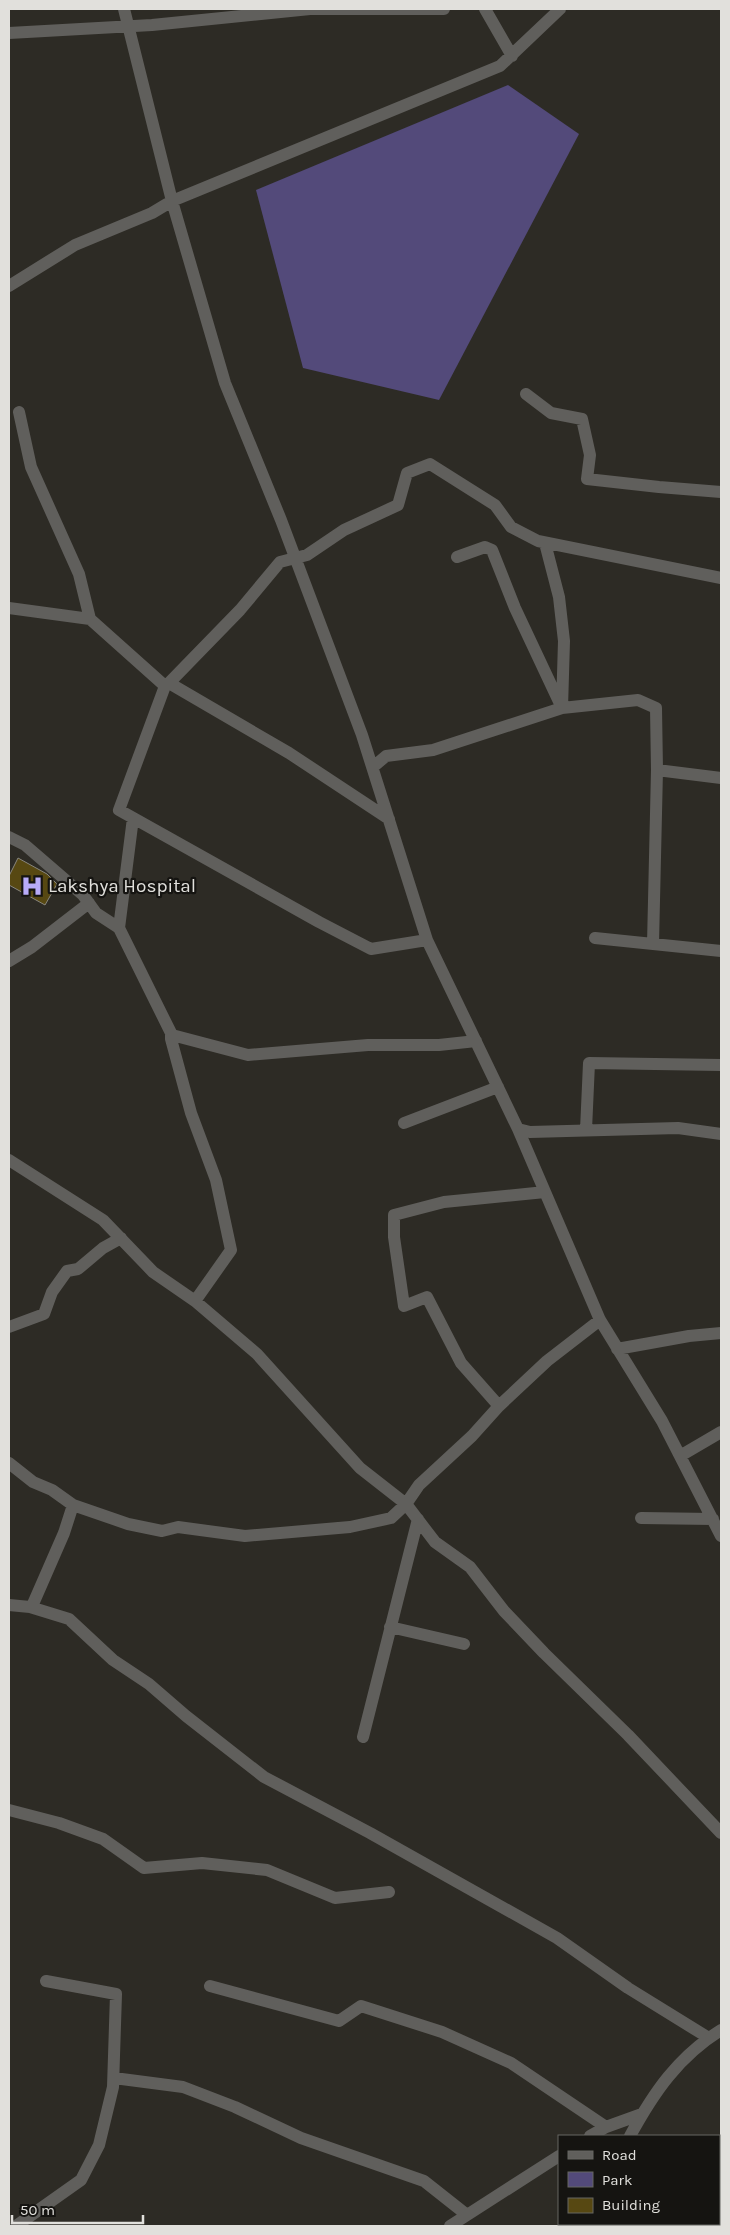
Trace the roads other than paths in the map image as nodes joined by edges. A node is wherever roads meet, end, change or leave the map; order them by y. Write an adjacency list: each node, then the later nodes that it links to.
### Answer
1 (124, 9): 6 (street)
2 (329, 9): 3 (street); 6 (street)
3 (444, 9)
4 (485, 9): 8 (street)
5 (560, 9): 8 (street)
6 (128, 26): 7 (street); 9 (street)
7 (9, 33)
8 (512, 56): 9 (street)
9 (172, 200): 10 (street); 16 (street)
10 (9, 286)
11 (526, 394): 13 (street)
12 (19, 412): 19 (street)
13 (721, 492)
14 (545, 543): 16 (street); 17 (street); 21 (street)
15 (457, 557): 21 (street)
16 (295, 558): 20 (street); 22 (street)
17 (721, 578)
18 (9, 608): 19 (street)
19 (90, 619): 20 (street)
20 (167, 684): 25 (street); 26 (street)
21 (562, 708): 22 (street); 23 (street)
22 (373, 767): 26 (street)
23 (657, 770): 24 (street); 32 (street)
24 (721, 778)
25 (133, 818): 29 (street); 31 (street)
26 (389, 818): 31 (street)
27 (9, 837): 28 (street)
28 (89, 903): 29 (street); 34 (street)
29 (119, 928): 35 (street)
30 (595, 938): 32 (street)
31 (427, 940): 36 (street)
32 (653, 944): 33 (street)
33 (721, 951)
34 (9, 962)
35 (171, 1033): 36 (street); 46 (street)
36 (476, 1041): 38 (street)
37 (721, 1065): 41 (street)
38 (498, 1086): 39 (street); 40 (street)
39 (404, 1123)
40 (518, 1129): 41 (street); 44 (street)
41 (586, 1130): 42 (street)
42 (721, 1134)
43 (9, 1160): 45 (street)
44 (546, 1192): 47 (street); 51 (street)
45 (121, 1238): 46 (street); 48 (street)
46 (195, 1301): 55 (street)
47 (600, 1320): 50 (street); 51 (street)
48 (9, 1327)
49 (721, 1333): 50 (street)
50 (617, 1349): 53 (street)
51 (499, 1406): 55 (street)
52 (721, 1432): 53 (street)
53 (680, 1456): 59 (street)
54 (9, 1464): 56 (street)
55 (406, 1504): 56 (street); 58 (street)
56 (73, 1505): 62 (street)
57 (642, 1518): 59 (street)
58 (418, 1519): 63 (street); 67 (street)
59 (713, 1519): 60 (street)
60 (721, 1536)
61 (9, 1605): 62 (street)
62 (30, 1607): 72 (street)
63 (390, 1627): 64 (street); 65 (street)
64 (464, 1644)
65 (363, 1737)
66 (9, 1810): 68 (street)
67 (721, 1833)
68 (389, 1892)
69 (46, 1981): 73 (street)
70 (210, 1986): 75 (street)
71 (721, 2030): 72 (street)
72 (709, 2038): 74 (street)
73 (114, 2078): 79 (street); 80 (street)
74 (642, 2114): 75 (street); 77 (street)
75 (606, 2127): 76 (street)
76 (592, 2135)
77 (631, 2135)
78 (558, 2157): 79 (street)
79 (467, 2216): 81 (street)
80 (16, 2226)
81 (450, 2226)

